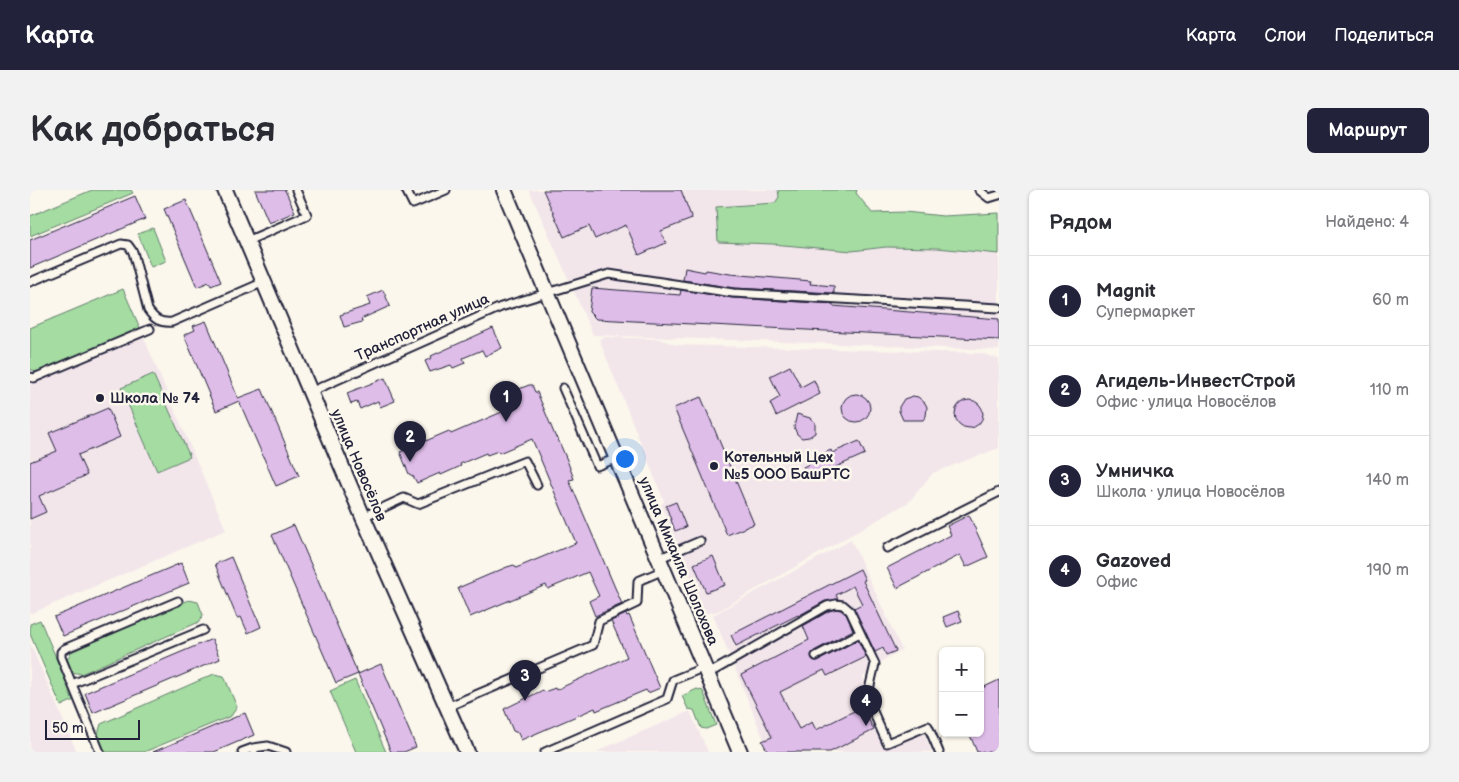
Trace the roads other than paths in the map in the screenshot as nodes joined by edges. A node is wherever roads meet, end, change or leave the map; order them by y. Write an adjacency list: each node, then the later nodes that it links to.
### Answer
1 (225, 190): 8 (street, улица Новосёлов)
2 (296, 190): 8 (lane)
3 (406, 190): 4 (lane)
4 (446, 190)
5 (504, 190): 11 (street, улица Михаила Шолохова)
6 (979, 190): 7 (lane)
7 (999, 195)
8 (246, 241): 10 (street, улица Новосёлов)
9 (30, 282): 10 (lane)
10 (264, 282): 16 (street, улица Новосёлов)
11 (548, 294): 12 (lane, Транспортная улица); 16 (lane, Транспортная улица); 17 (street, улица Михаила Шолохова)
12 (999, 308)
13 (150, 329): 14 (lane)
14 (30, 377)
15 (563, 388): 17 (lane)
16 (310, 392): 20 (street, улица Новосёлов)
17 (618, 458): 23 (street, улица Михаила Шолохова)
18 (537, 485): 20 (lane)
19 (999, 492): 22 (lane)
20 (363, 518): 30 (street, улица Новосёлов)
21 (700, 541): 23 (lane)
22 (887, 548)
23 (662, 564): 28 (street, улица Михаила Шолохова); 30 (lane)
24 (178, 600): 29 (lane)
25 (203, 630): 29 (lane)
26 (860, 633): 27 (lane); 28 (lane); 38 (lane)
27 (816, 656)
28 (707, 670): 36 (lane); 37 (street, улица Михаила Шолохова)
29 (72, 684): 32 (lane)
30 (447, 707): 35 (street, улица Новосёлов)
31 (254, 750): 33 (lane); 34 (lane)
32 (100, 752)
33 (242, 752)
34 (286, 752)
35 (467, 752)
36 (545, 752)
37 (740, 752)
38 (939, 752)

